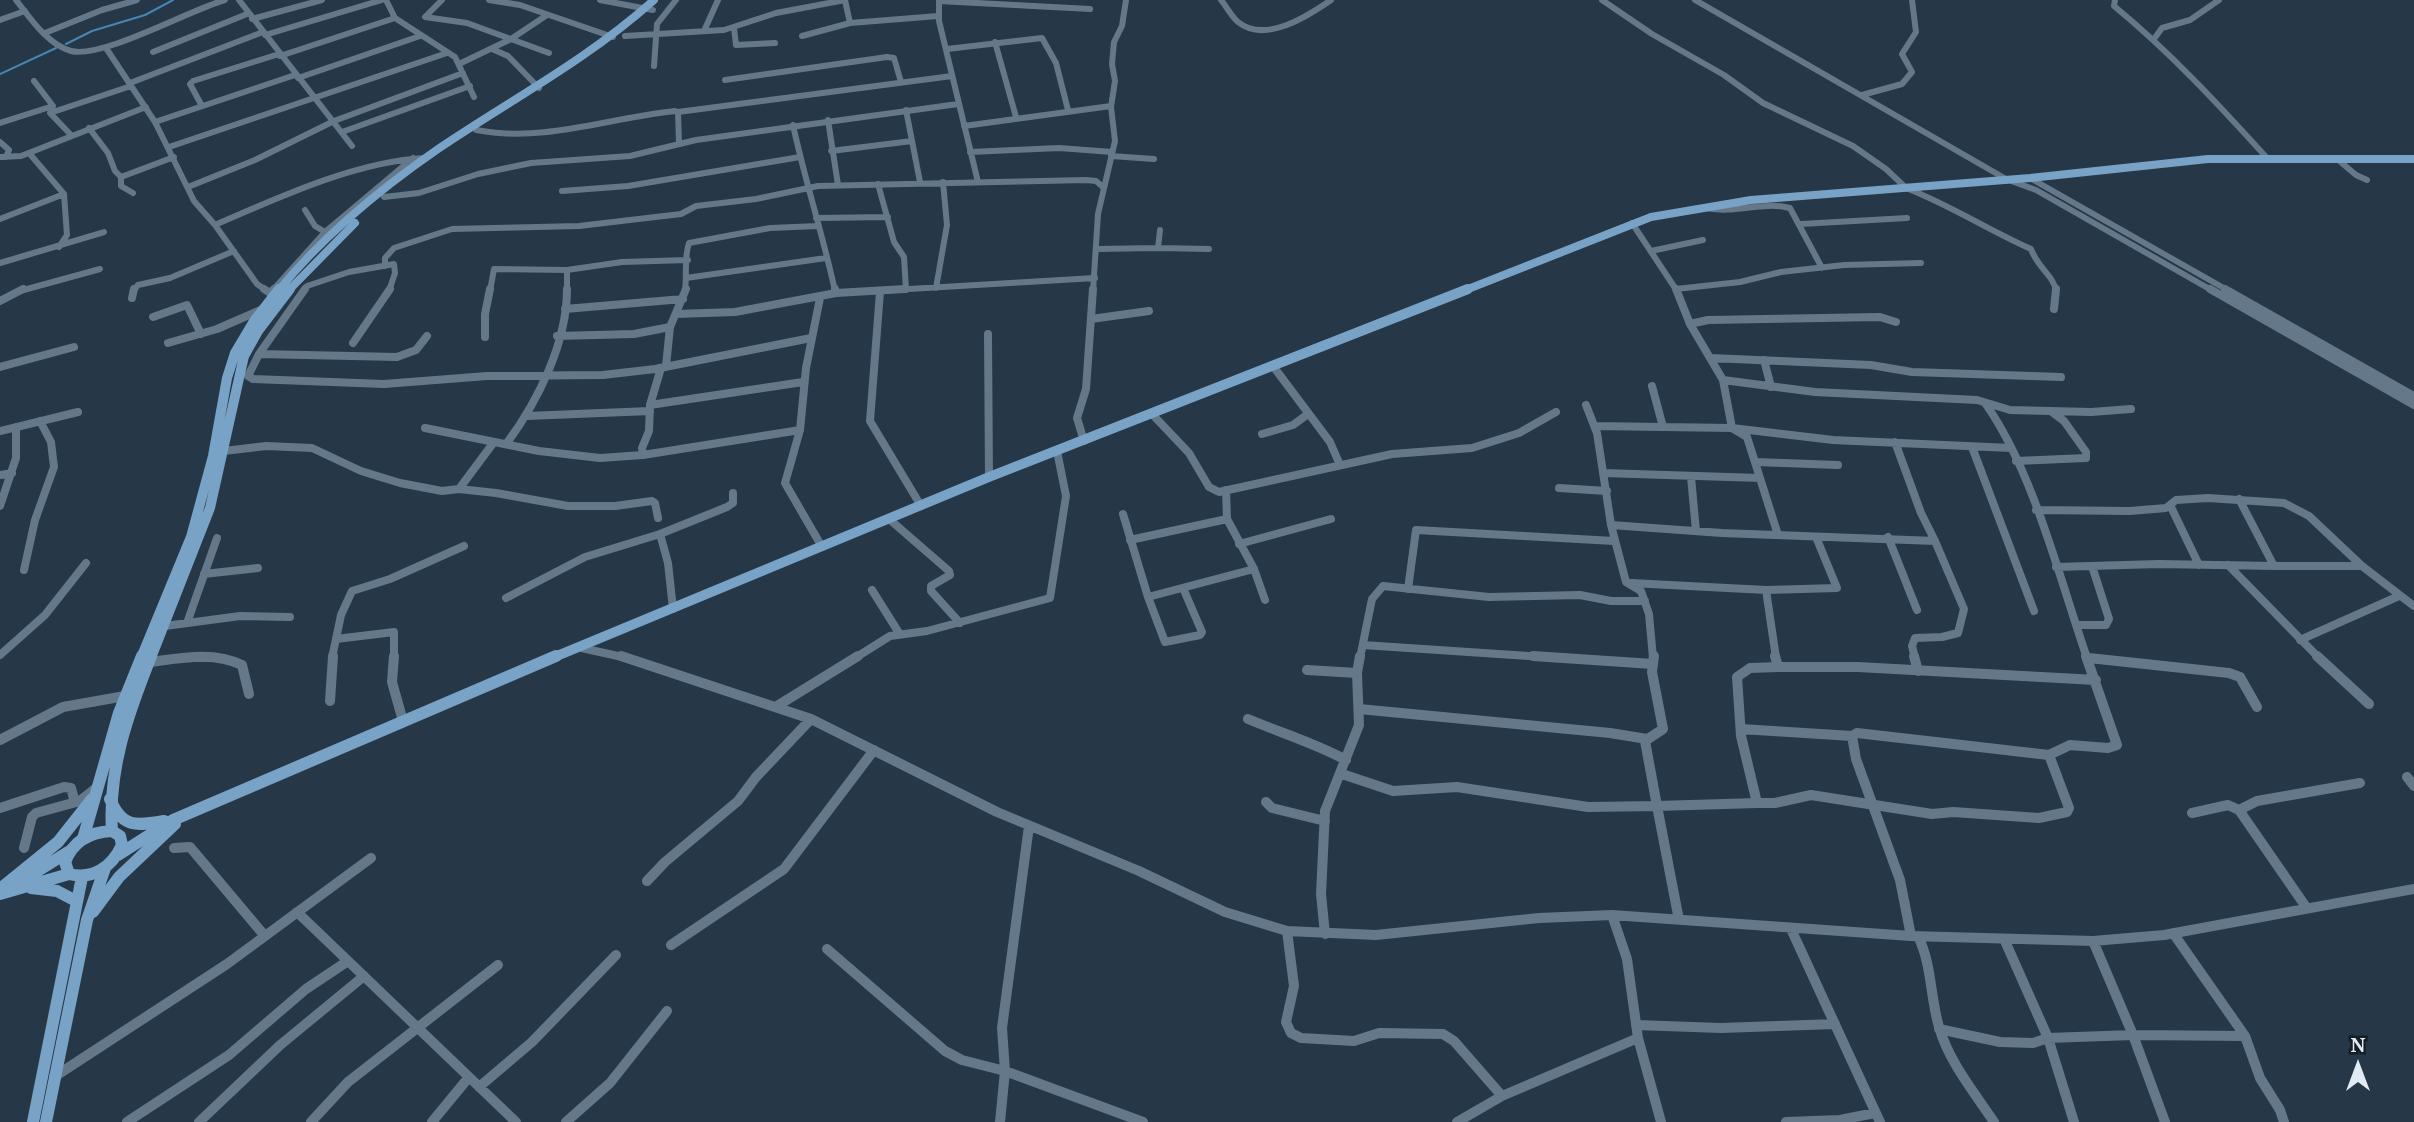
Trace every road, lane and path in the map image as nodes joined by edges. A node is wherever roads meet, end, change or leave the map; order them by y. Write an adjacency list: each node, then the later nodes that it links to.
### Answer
1 (16, 0): 29 (street)
2 (94, 0): 28 (street)
3 (137, 0): 28 (street)
4 (225, 0): 49 (street)
5 (239, 0): 31 (street)
6 (322, 0): 31 (street)
7 (394, 0): 23 (street)
8 (442, 0): 45 (street)
9 (489, 0): 30 (street)
10 (600, 0): 25 (street)
11 (662, 0): 26 (main road)
12 (676, 0): 42 (street)
13 (718, 0): 37 (street)
14 (845, 0): 35 (street); 36 (street)
15 (1126, 0): 72 (street)
16 (1221, 0): 17 (street)
17 (1331, 0)
18 (1602, 0): 117 (street)
19 (1695, 0): 67 (street)
20 (1912, 0): 67 (street)
21 (2115, 0): 46 (street)
22 (2219, 0): 46 (street)
23 (383, 1): 33 (street); 39 (street)
24 (939, 1): 27 (street); 32 (street)
25 (619, 2): 26 (street)
26 (651, 6): 41 (main road); 44 (main road)
27 (1090, 9)
28 (102, 10): 38 (street)
29 (25, 11): 34 (street); 38 (street)
30 (547, 15): 44 (street); 45 (street)
31 (250, 16): 39 (street); 52 (street)
32 (938, 16): 35 (street); 51 (street)
33 (395, 18): 40 (street); 55 (street)
34 (0, 20)
35 (850, 23): 43 (street)
36 (734, 28): 37 (street); 48 (street)
37 (704, 31): 42 (street)
38 (45, 33): 49 (street)
39 (264, 34): 55 (street); 64 (street)
40 (420, 36): 53 (street); 60 (street)
41 (625, 36): 42 (street); 86 (main road)
42 (657, 36): 57 (street)
43 (802, 36)
44 (613, 37): 66 (main road)
45 (510, 39): 50 (street); 54 (street)
46 (2154, 39): 102 (street)
47 (995, 41): 51 (street); 76 (street); 78 (street)
48 (775, 43)
49 (106, 48): 64 (street)
50 (492, 49): 56 (street); 66 (street)
51 (947, 49): 59 (street)
52 (153, 52)
53 (447, 53): 56 (street); 69 (street)
54 (549, 53)
55 (280, 55): 60 (street); 71 (street)
56 (460, 64): 58 (street)
57 (654, 66)
58 (463, 73): 65 (street); 80 (street)
59 (952, 76): 63 (street); 70 (street)
60 (296, 77): 69 (street); 71 (street)
61 (725, 80): 63 (street)
62 (34, 81): 74 (street)
63 (901, 82): 77 (street)
64 (130, 85): 73 (street); 74 (street)
65 (470, 86): 68 (street); 87 (street)
66 (539, 88): 101 (main road)
67 (1862, 95): 108 (street)
68 (474, 97)
69 (313, 99): 80 (street); 93 (street)
70 (958, 104): 75 (street); 84 (street)
71 (202, 106): 81 (street)
72 (1111, 106): 76 (street); 97 (street)
73 (146, 107): 81 (street); 85 (street)
74 (52, 110): 82 (street); 88 (street)
75 (906, 110): 79 (street); 89 (street)
76 (1068, 110): 78 (street)
77 (678, 112): 86 (street); 90 (street)
78 (1016, 117): 84 (street)
79 (828, 120): 83 (street); 94 (street)
80 (334, 121): 87 (street); 115 (street)
81 (155, 122): 93 (street)
82 (0, 123)
83 (793, 125): 90 (street); 100 (street)
84 (964, 126): 95 (street)
85 (89, 128): 88 (street); 106 (street)
86 (476, 130): 123 (main road)
87 (342, 132): 92 (street)
88 (71, 135): 96 (street)
89 (912, 141): 94 (street); 110 (street)
90 (679, 143): 123 (street)
91 (1, 145): 98 (street)
92 (352, 146)
93 (169, 147): 99 (street)
94 (831, 151): 114 (street)
95 (970, 152): 97 (street); 112 (street)
96 (29, 153): 98 (street); 122 (street)
97 (1112, 154): 104 (street); 116 (street)
98 (3, 157)
99 (174, 157): 106 (street); 115 (street)
100 (800, 157): 119 (street); 120 (street)
101 (420, 158): 134 (street); 137 (street); 160 (main road)
102 (2267, 158): 103 (main road); 107 (main road)
103 (2336, 158): 105 (main road); 109 (street)
104 (1154, 159)
105 (2414, 159)
106 (121, 177): 121 (street)
107 (2029, 178): 108 (main road); 126 (street)
108 (2006, 179): 118 (main road); 127 (street)
109 (2367, 180)
110 (920, 182): 111 (street); 113 (street)
111 (943, 182): 112 (street); 155 (street)
112 (978, 182): 116 (street)
113 (878, 184): 114 (street); 128 (street)
114 (838, 185): 119 (street)
115 (188, 187): 134 (street)
116 (1103, 187): 141 (street)
117 (1904, 187): 118 (main road); 124 (main road)
118 (1919, 189): 167 (street)
119 (807, 190): 131 (street); 149 (street)
120 (562, 191)
121 (133, 193)
122 (64, 194): 130 (street); 139 (street)
123 (384, 197): 223 (main road)
124 (1704, 206): 132 (main road); 133 (street)
125 (305, 210): 137 (street)
126 (2089, 210): 127 (street); 196 (street)
127 (2080, 216): 199 (street)
128 (888, 217): 131 (street); 157 (street)
129 (1907, 218): 133 (street)
130 (0, 219)
131 (817, 222): 145 (street); 146 (street)
132 (1632, 223): 144 (street); 187 (main road)
133 (1801, 224): 150 (street)
134 (215, 225): 143 (street)
135 (1160, 230): 140 (street)
136 (104, 232): 139 (street)
137 (325, 232): 160 (street)
138 (1703, 240): 144 (street)
139 (59, 247): 147 (street)
140 (1158, 248): 141 (street); 142 (street)
141 (1096, 249): 154 (street)
142 (1209, 249)
143 (234, 251): 160 (street); 161 (street)
144 (1651, 251): 156 (street)
145 (826, 258): 153 (street); 159 (street)
146 (688, 260): 152 (street); 153 (street)
147 (1, 261)
148 (1921, 262): 150 (street)
149 (385, 266): 182 (street); 184 (street)
150 (1822, 268): 156 (street)
151 (100, 269): 163 (street)
152 (567, 270): 166 (street); 179 (street)
153 (686, 278): 164 (street)
154 (1095, 278): 155 (street); 171 (street)
155 (936, 288): 157 (street)
156 (1676, 289): 173 (street)
157 (906, 290): 158 (street)
158 (880, 292): 159 (street); 244 (street)
159 (836, 293): 162 (street)
160 (271, 295): 165 (main road)
161 (132, 298)
162 (820, 298): 169 (street); 180 (street)
163 (0, 300)
164 (680, 301): 166 (street); 169 (street)
165 (263, 309): 175 (street); 309 (main road)
166 (565, 309): 177 (street)
167 (2054, 309)
168 (1150, 311): 171 (street)
169 (676, 314): 174 (street)
170 (153, 317): 175 (street)
171 (1091, 319): 217 (street)
172 (1896, 322): 173 (street)
173 (1690, 324): 185 (street)
174 (670, 327): 177 (street); 189 (street)
175 (201, 334): 181 (street)
176 (989, 334): 233 (street)
177 (557, 336): 190 (street)
178 (427, 337): 184 (street)
179 (485, 337)
180 (811, 338): 189 (street); 193 (street)
181 (168, 343)
182 (353, 343)
183 (74, 347): 188 (street)
184 (259, 354): 190 (street)
185 (1711, 358): 186 (street); 192 (street)
186 (1764, 360): 191 (street); 195 (street)
187 (1273, 366): 205 (main road); 206 (street)
188 (0, 367)
189 (664, 367): 190 (street); 200 (street)
190 (547, 376): 207 (street)
191 (2062, 377)
192 (1723, 380): 195 (street); 213 (street)
193 (803, 382): 200 (street); 214 (street)
194 (1652, 386): 211 (street)
195 (1771, 387): 197 (street)
196 (2414, 396)
197 (1985, 402): 202 (street); 222 (street)
198 (1586, 405): 209 (street)
199 (2414, 405)
200 (650, 408): 207 (street); 225 (street)
201 (2131, 409): 202 (street)
202 (2051, 411): 226 (street)
203 (78, 412): 208 (street)
204 (1556, 412): 228 (street)
205 (1152, 414): 217 (main road); 238 (street)
206 (1308, 414): 216 (street); 228 (street)
207 (527, 416): 220 (street)
208 (40, 421): 210 (street); 273 (street)
209 (1595, 426): 211 (street); 231 (street)
210 (16, 427): 215 (street); 230 (street)
211 (1663, 427): 213 (street)
212 (425, 428): 218 (street)
213 (1732, 428): 219 (street); 227 (street)
214 (800, 430): 225 (street); 263 (street)
215 (0, 431)
216 (1262, 434)
217 (1083, 441): 224 (main road)
218 (494, 442): 220 (street); 237 (street)
219 (1895, 442): 221 (street); 260 (street)
220 (507, 443): 225 (street)
221 (1972, 447): 222 (street); 288 (street)
222 (2011, 448): 226 (street)
223 (224, 451): 237 (street); 293 (main road)
224 (1057, 452): 233 (main road); 290 (street)
225 (643, 455)
226 (2016, 461): 245 (street)
227 (1755, 462): 229 (street); 235 (street)
228 (1340, 465): 238 (street)
229 (1838, 465)
230 (12, 472): 232 (street); 243 (street)
231 (1602, 472): 234 (street); 239 (street)
232 (0, 475)
233 (989, 477): 244 (main road)
234 (1691, 477): 235 (street); 252 (street)
235 (1760, 478): 254 (street)
236 (1559, 488): 239 (street)
237 (459, 489): 247 (street)
238 (1226, 491): 249 (street)
239 (1607, 491): 251 (street)
240 (733, 493): 253 (street)
241 (2239, 499): 242 (street); 268 (street); 269 (street)
242 (2170, 505): 245 (street); 265 (street)
243 (0, 506)
244 (921, 506): 248 (main road)
245 (2036, 510): 270 (street)
246 (1123, 514): 258 (street)
247 (658, 518)
248 (889, 519): 263 (main road); 290 (street)
249 (1227, 519): 258 (street); 261 (street)
250 (1331, 519): 261 (street)
251 (1611, 525): 252 (street); 259 (street)
252 (1696, 531): 254 (street)
253 (660, 534): 282 (street); 286 (street)
254 (1778, 535): 255 (street)
255 (1816, 537): 256 (street); 279 (street)
256 (1888, 537): 260 (street); 287 (street)
257 (217, 538): 274 (street)
258 (1130, 540): 281 (street)
259 (1614, 541): 275 (street); 277 (street)
260 (1935, 541): 305 (street)
261 (1240, 544): 272 (street)
262 (464, 546): 295 (street)
263 (822, 547): 286 (main road)
264 (86, 563): 299 (street)
265 (2199, 565): 266 (street); 267 (street)
266 (2228, 565): 268 (street); 296 (street)
267 (2092, 566): 270 (street); 292 (street)
268 (2274, 566): 269 (street)
269 (2362, 566): 280 (street)
270 (2056, 567): 292 (street)
271 (258, 568): 274 (street)
272 (1254, 569): 276 (street); 283 (street)
273 (24, 570)
274 (204, 574): 291 (street)
275 (1626, 582): 279 (street); 284 (street)
276 (1183, 588): 281 (street); 281 (street)
277 (1408, 589): 284 (street); 297 (street)
278 (872, 590): 294 (street)
279 (1766, 590): 303 (street)
280 (2399, 596): 285 (street); 296 (street)
281 (1147, 597)
282 (506, 598)
283 (1265, 600)
284 (1645, 601): 302 (street)
285 (2414, 606)
286 (673, 609): 298 (main road)
287 (1917, 610)
288 (2034, 611)
289 (290, 617): 291 (street)
290 (960, 622): 294 (street)
291 (187, 623): 293 (street)
292 (2077, 625): 300 (street)
293 (165, 626): 301 (main road)
294 (900, 634): 312 (street)
295 (336, 639): 310 (street); 317 (street)
296 (2300, 640): 311 (street)
297 (1363, 645): 302 (street); 306 (street)
298 (577, 648): 312 (street); 317 (main road)
299 (0, 655)
300 (2089, 658): 307 (street); 313 (street)
301 (150, 662): 308 (street); 328 (main road)
302 (1653, 664): 320 (street)
303 (1777, 667): 305 (street); 318 (street)
304 (1307, 670): 306 (street)
305 (1917, 671): 307 (street)
306 (1357, 673): 314 (street)
307 (2096, 680): 323 (street)
308 (250, 694)
309 (125, 696): 321 (street); 327 (main road)
310 (330, 701)
311 (2370, 704)
312 (777, 706): 315 (street)
313 (2257, 707)
314 (1359, 709): 320 (street); 324 (street)
315 (811, 719): 322 (street); 350 (street)
316 (1248, 719): 324 (street)
317 (403, 721): 337 (main road)
318 (1741, 730): 319 (street); 331 (street)
319 (1852, 736): 323 (street); 333 (street)
320 (1647, 739): 332 (street)
321 (1, 740)
322 (874, 750): 340 (street); 368 (street)
323 (2049, 755): 333 (street)
324 (1346, 761): 325 (street)
325 (1342, 774): 332 (street); 338 (street)
326 (2360, 783): 335 (street)
327 (96, 791): 329 (street); 342 (main road); 353 (main road)
328 (110, 797): 339 (main road); 341 (main road)
329 (75, 802): 334 (street); 343 (street)
330 (1266, 802): 338 (street)
331 (1757, 803): 332 (street); 333 (street)
332 (1657, 806): 359 (street)
333 (1873, 806): 365 (street)
334 (0, 808)
335 (2239, 810): 336 (street); 355 (street)
336 (2192, 813)
337 (187, 814): 339 (main road); 358 (main road)
338 (1325, 821): 363 (street)
339 (169, 822): 341 (main road); 346 (main road)
340 (1029, 826): 361 (street); 382 (street)
341 (114, 832): 342 (main road); 346 (main road)
342 (83, 838): 345 (main road)
343 (24, 848)
344 (174, 848): 364 (street)
345 (68, 852): 349 (main road); 353 (main road)
346 (117, 855): 348 (main road)
347 (371, 858): 356 (street)
348 (104, 868): 349 (main road); 358 (main road)
349 (75, 875): 351 (main road); 354 (main road)
350 (647, 881)
351 (24, 887): 353 (main road); 354 (main road)
352 (2414, 889): 355 (street)
353 (0, 892)
354 (76, 901): 389 (main road)
355 (2306, 907): 362 (street)
356 (297, 912): 364 (street); 371 (street)
357 (1612, 915): 359 (street); 363 (street); 378 (street)
358 (87, 920): 383 (main road)
359 (1679, 920): 360 (street)
360 (1791, 929): 365 (street); 375 (street)
361 (1287, 931): 363 (street); 386 (street)
362 (2173, 933): 367 (street); 380 (street)
363 (1325, 934)
364 (264, 935): 383 (street)
365 (1914, 936): 366 (street); 377 (street)
366 (2006, 941): 367 (street); 381 (street)
367 (2092, 941): 379 (street)
368 (671, 945)
369 (827, 949): 382 (street)
370 (616, 955): 385 (street)
371 (348, 961): 373 (street); 391 (street)
372 (498, 965): 376 (street)
373 (363, 976): 376 (street); 392 (street)
374 (667, 1011): 396 (street)
375 (1835, 1024): 378 (street); 388 (street)
376 (417, 1027): 384 (street); 387 (street)
377 (1939, 1028): 381 (street); 402 (street)
378 (1637, 1032): 386 (street); 400 (street)
379 (2133, 1035): 380 (street); 381 (street); 404 (street)
380 (2245, 1036): 405 (street)
381 (2048, 1038): 403 (street)
382 (1005, 1071): 397 (street); 398 (street)
383 (54, 1077): 390 (main road)
384 (469, 1077): 385 (street); 394 (street)
385 (479, 1087): 395 (street)
386 (1502, 1096): 399 (street)
387 (320, 1116): 393 (street)
388 (1877, 1118): 401 (street)
389 (33, 1122)
390 (46, 1122)
391 (127, 1122)
392 (200, 1122)
393 (312, 1122)
394 (432, 1122)
395 (516, 1122)
396 (566, 1122)
397 (1000, 1122)
398 (1143, 1122)
399 (1457, 1122)
400 (1661, 1122)
401 (1786, 1122)
402 (1994, 1122)
403 (2074, 1122)
404 (2165, 1122)
405 (2284, 1122)

